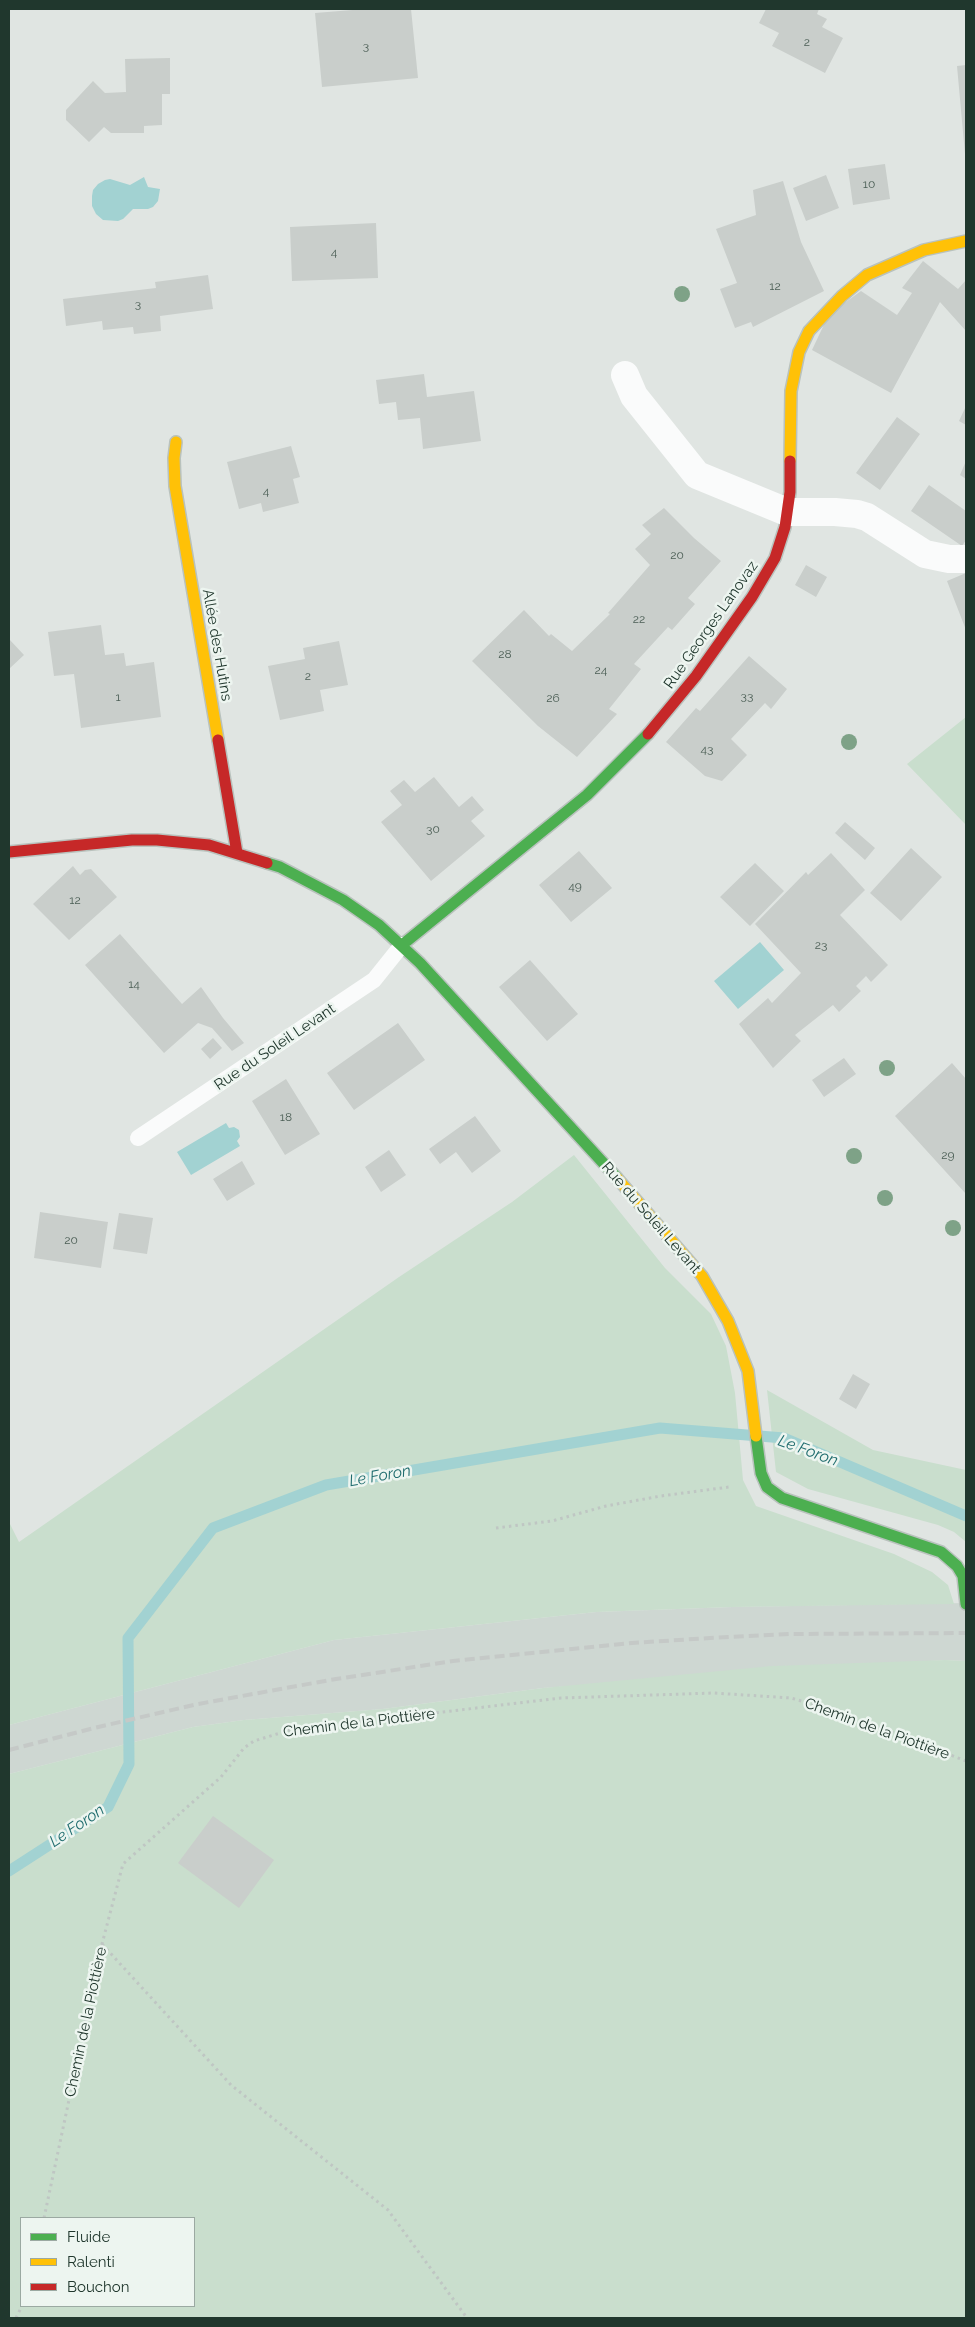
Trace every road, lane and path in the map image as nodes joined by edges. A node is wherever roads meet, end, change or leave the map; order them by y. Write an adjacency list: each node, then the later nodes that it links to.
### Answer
1 (966, 240): 4 (street, Rue Georges Lanovaz)
2 (625, 375): 4 (street)
3 (176, 442): 7 (street, Allée des Hutins)
4 (787, 512): 5 (street); 8 (street, Rue Georges Lanovaz)
5 (966, 559)
6 (9, 852): 7 (street, Rue du Soleil Levant)
7 (237, 853): 8 (street, Rue du Soleil Levant)
8 (402, 945): 9 (lane, Rue du Soleil Levant); 10 (street, Rue du Soleil Levant)
9 (138, 1138)
10 (767, 1487): 11 (path); 12 (street)
11 (496, 1528)
12 (966, 1604)
13 (966, 1761): 14 (path, Chemin de la Piottière)
14 (102, 1944): 15 (path, Chemin de la Piottière); 16 (path)
15 (44, 2217)
16 (467, 2318)

